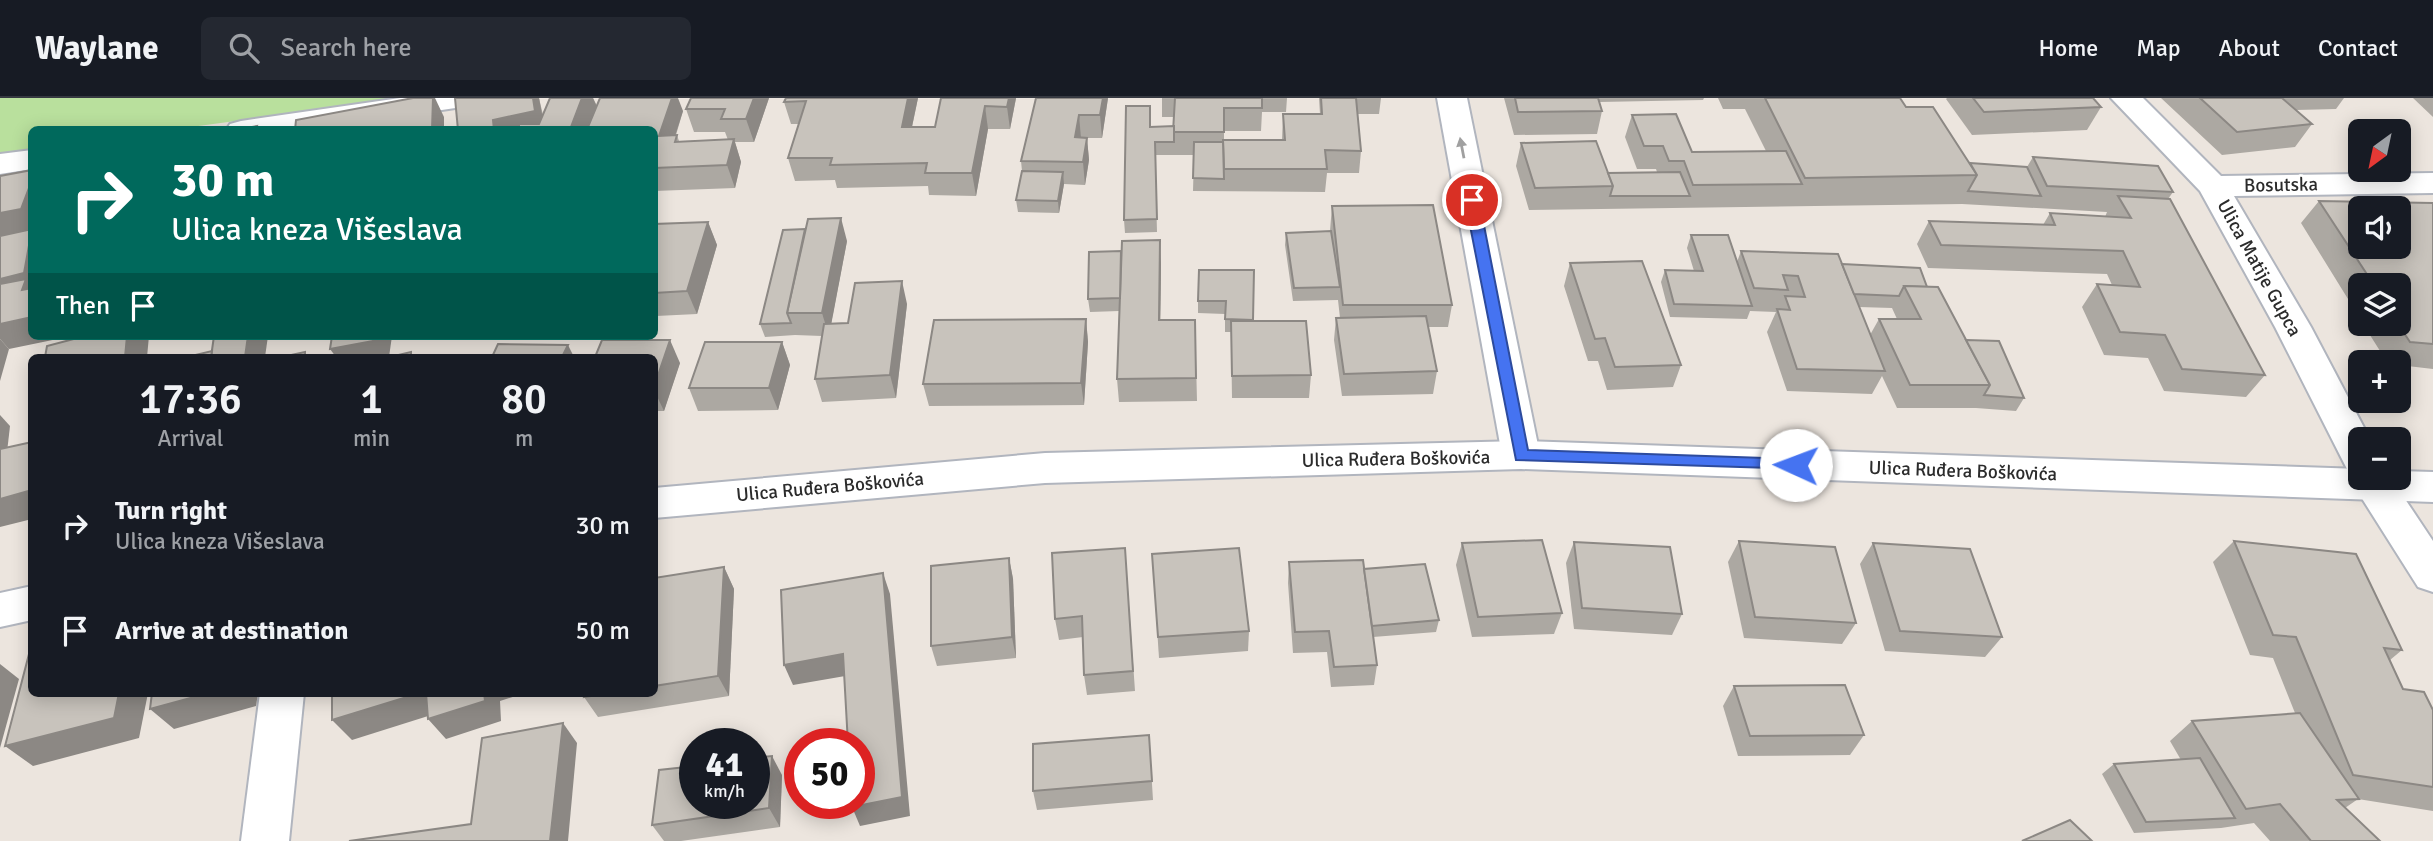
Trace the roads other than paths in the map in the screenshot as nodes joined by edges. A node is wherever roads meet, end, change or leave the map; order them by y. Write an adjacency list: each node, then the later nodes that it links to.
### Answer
1 (463, 98): 4 (street)
2 (1452, 98): 10 (street, one-way to 2)
3 (2126, 98): 8 (street, Ulica Matije Gupca)
4 (269, 126)
5 (28, 160): 6 (street)
6 (0, 164)
7 (2433, 183): 8 (street, Bosutska)
8 (2213, 186): 9 (street, Ulica Matije Gupca)
9 (2348, 435)
10 (1521, 455): 11 (street, Ulica Ruđera Boškovića); 15 (street, Ulica Ruđera Boškovića)
11 (2348, 474)
12 (2411, 483): 13 (street, Ulica Ruđera Boškovića)
13 (2433, 487)
14 (2378, 490): 16 (street, Ulica Matije Gupca)
15 (658, 503)
16 (2433, 575)
17 (28, 605): 18 (street)
18 (0, 610)
19 (282, 697): 20 (street)
20 (265, 841)

